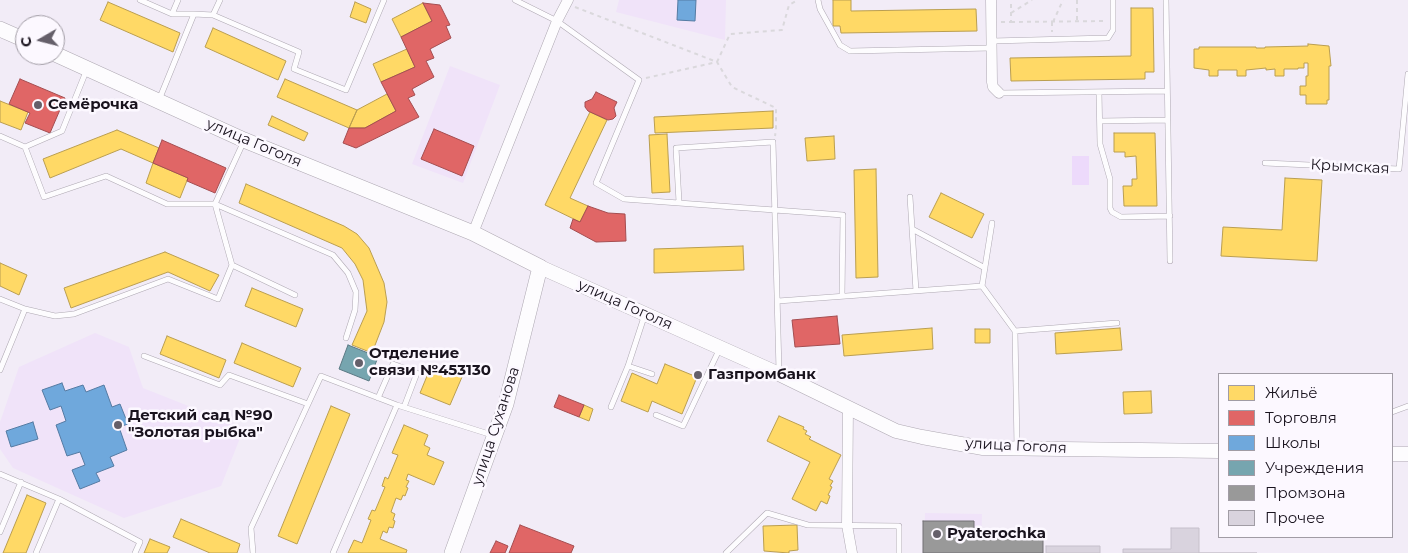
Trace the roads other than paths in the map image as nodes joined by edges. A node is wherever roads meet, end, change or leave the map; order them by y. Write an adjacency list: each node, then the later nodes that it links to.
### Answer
1 (140, 0): 13 (lane)
2 (178, 0): 13 (lane)
3 (220, 0): 15 (lane)
4 (384, 0): 15 (lane)
5 (515, 0): 12 (lane)
6 (533, 0): 12 (lane)
7 (818, 0): 19 (lane)
8 (991, 0): 19 (street)
9 (1113, 0): 19 (lane)
10 (1166, 0): 23 (lane)
11 (567, 2): 16 (street)
12 (530, 7): 16 (lane)
13 (172, 14): 14 (lane)
14 (194, 14): 15 (lane); 26 (lane)
15 (213, 15)
16 (557, 21): 34 (lane); 40 (street)
17 (0, 29): 18 (main road)
18 (15, 36)
19 (991, 44): 25 (street)
20 (65, 59): 21 (main road, улица Гоголя)
21 (87, 69): 26 (main road, улица Гоголя); 31 (lane)
22 (1408, 74): 32 (lane, Крымская)
23 (1167, 91): 24 (lane); 27 (lane)
24 (1099, 92): 25 (lane); 28 (lane)
25 (999, 93)
26 (158, 101): 30 (main road, улица Гоголя)
27 (1168, 120): 28 (lane); 37 (lane)
28 (1100, 121): 37 (lane)
29 (0, 136): 31 (lane)
30 (244, 140): 35 (lane); 40 (main road, улица Гоголя)
31 (25, 147): 35 (lane)
32 (1265, 163)
33 (910, 198): 39 (lane)
34 (679, 202): 36 (lane); 36 (lane)
35 (215, 204): 42 (lane); 55 (lane)
36 (775, 210): 48 (lane); 50 (lane)
37 (1170, 216): 41 (lane)
38 (992, 223): 44 (lane)
39 (912, 229): 44 (lane); 46 (lane)
40 (473, 233): 43 (main road, улица Гоголя)
41 (1170, 261)
42 (232, 265): 47 (lane); 51 (lane)
43 (540, 267): 52 (street, улица Гоголя); 71 (main road, улица Суханова)
44 (985, 268): 45 (lane)
45 (982, 286): 46 (lane); 54 (lane)
46 (916, 291): 48 (lane)
47 (296, 295)
48 (842, 296): 50 (lane)
49 (0, 299): 51 (lane)
50 (778, 301): 61 (lane)
51 (25, 309): 59 (lane)
52 (645, 314): 56 (street, улица Гоголя); 58 (lane)
53 (1117, 323): 54 (lane)
54 (1015, 331): 72 (lane)
55 (346, 338)
56 (720, 347): 61 (street, улица Гоголя); 70 (lane)
57 (144, 356): 63 (lane)
58 (628, 366): 60 (lane); 67 (lane)
59 (0, 370)
60 (652, 374)
61 (779, 374): 68 (street, улица Гоголя)
62 (378, 398): 63 (lane); 64 (lane); 66 (lane)
63 (308, 404): 83 (lane)
64 (397, 405): 66 (lane); 84 (lane)
65 (1408, 406): 69 (lane)
66 (404, 407): 71 (lane)
67 (611, 407)
68 (848, 407): 72 (street, улица Гоголя); 79 (street)
69 (1393, 412)
70 (656, 415)
71 (495, 436): 85 (main road, улица Суханова)
72 (1017, 448): 73 (street, улица Гоголя)
73 (1218, 451)
74 (1393, 454): 75 (street)
75 (1408, 454)
76 (0, 474): 77 (lane)
77 (21, 482): 78 (lane); 80 (lane)
78 (59, 498): 81 (lane); 82 (lane)
79 (847, 525): 86 (lane); 87 (street); 88 (lane)
80 (0, 532)
81 (36, 553)
82 (135, 553)
83 (253, 553)
84 (332, 553)
85 (452, 553)
86 (726, 553)
87 (852, 553)
88 (899, 553)

